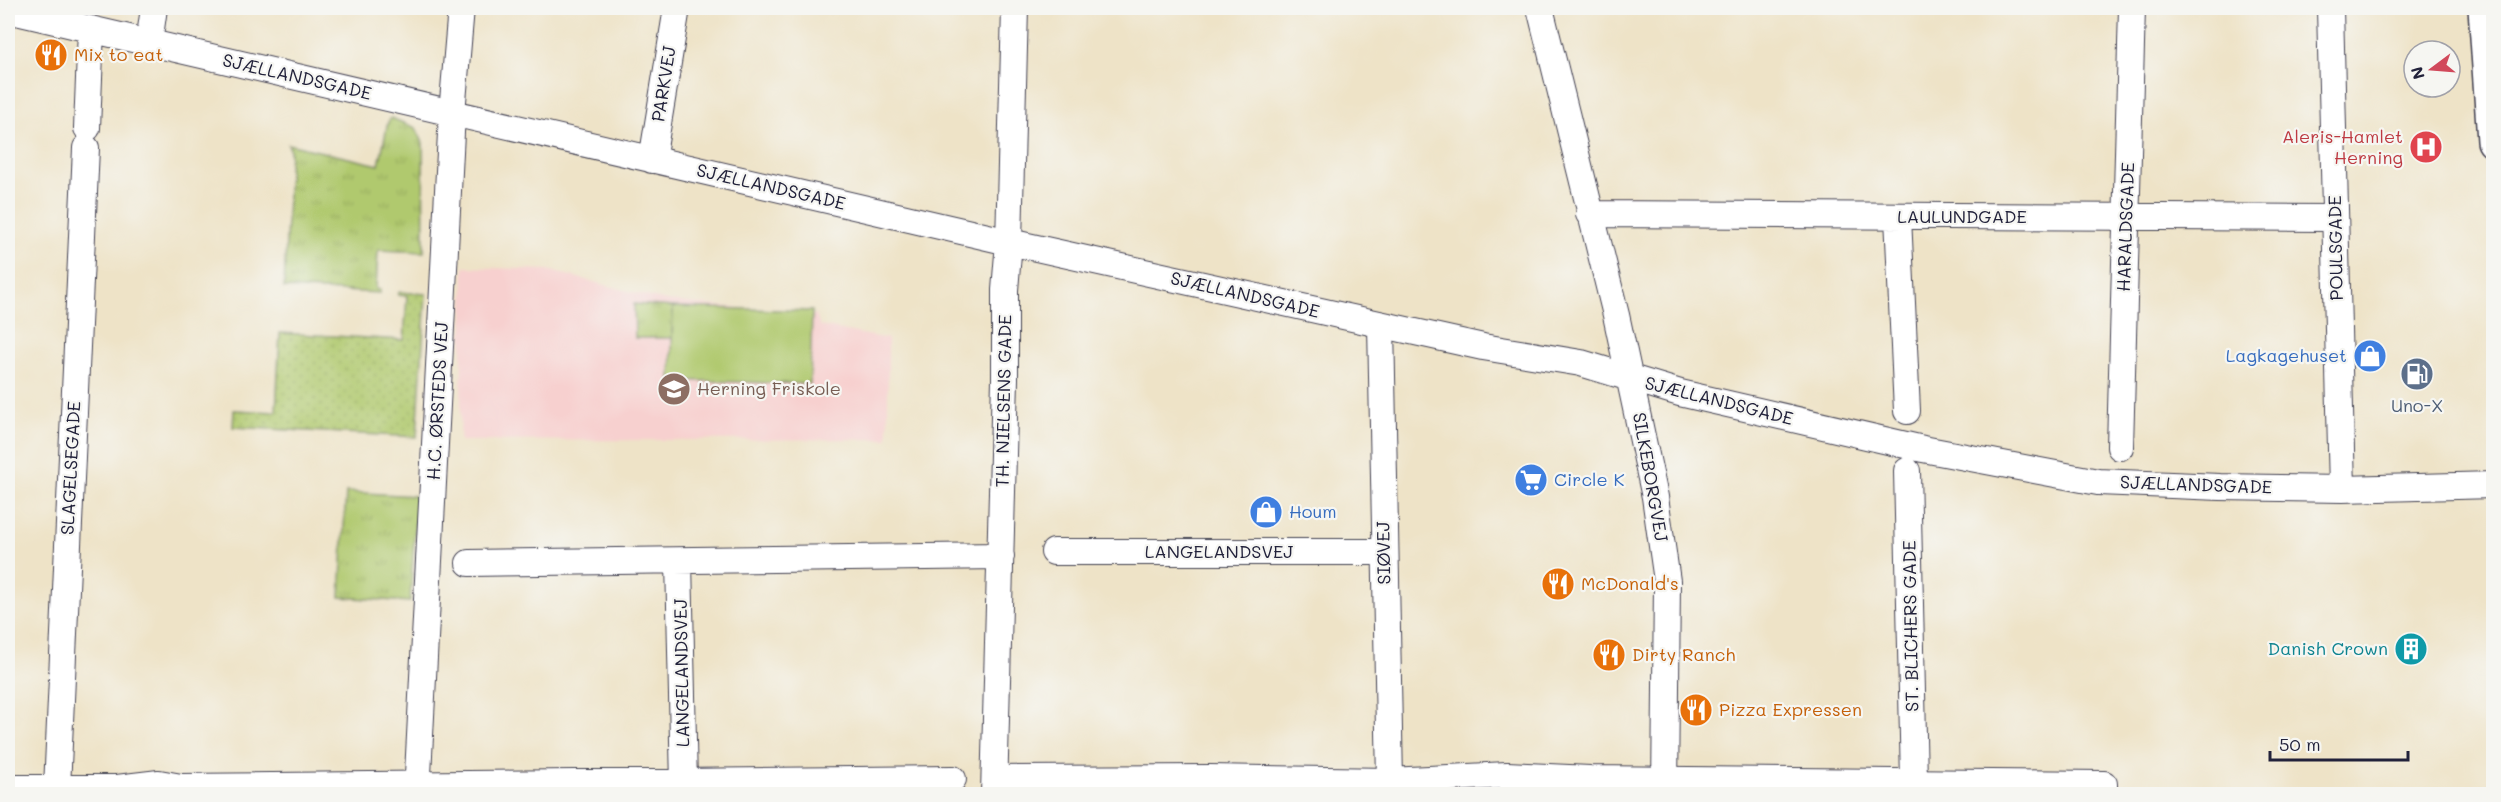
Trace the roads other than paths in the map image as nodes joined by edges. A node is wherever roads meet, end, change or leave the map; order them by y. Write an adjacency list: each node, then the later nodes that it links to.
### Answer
1 (154, 8): 11 (street)
2 (461, 8): 12 (street, H.C. ØRSTEDS VEJ)
3 (677, 8): 14 (street, PARKVEJ)
4 (1015, 8): 19 (street, TH. NIELSENS GADE)
5 (1540, 8): 15 (street, SILKEBORGVEJ)
6 (2132, 8): 17 (street, HARALDSGADE)
7 (2330, 8): 18 (street, POULSGADE)
8 (2485, 8): 13 (main road)
9 (8, 10): 10 (street, SJÆLLANDSGADE)
10 (91, 29): 11 (street, SJÆLLANDSGADE); 41 (street, SLAGELSEGADE)
11 (149, 43): 12 (street, SJÆLLANDSGADE)
12 (452, 113): 14 (street, SJÆLLANDSGADE); 42 (street, H.C. ØRSTEDS VEJ)
13 (2493, 141)
14 (652, 160): 19 (street, SJÆLLANDSGADE)
15 (1589, 214): 16 (street, LAULUNDGADE); 21 (street, SILKEBORGVEJ)
16 (1899, 217): 17 (street, LAULUNDGADE); 22 (street)
17 (2126, 217): 18 (street, LAULUNDGADE); 23 (street, HARALDSGADE)
18 (2335, 218): 26 (street, POULSGADE)
19 (1009, 242): 20 (street, SJÆLLANDSGADE); 29 (street, TH. NIELSENS GADE)
20 (1381, 325): 21 (street, SJÆLLANDSGADE); 28 (street, SIØVEJ)
21 (1630, 378): 26 (street, SJÆLLANDSGADE); 39 (street, SILKEBORGVEJ)
22 (1907, 411)
23 (2120, 447)
24 (1907, 471): 34 (street, ST. BLICHERS GADE)
25 (2493, 485): 26 (street, SJÆLLANDSGADE)
26 (2342, 489)
27 (1054, 552): 28 (street, LANGELANDSVEJ)
28 (1384, 552): 33 (street, SIØVEJ)
29 (1001, 556): 30 (street); 38 (street, TH. NIELSENS GADE)
30 (679, 561): 31 (street); 35 (street, LANGELANDSVEJ)
31 (469, 563)
32 (953, 779): 35 (street)
33 (1390, 781): 36 (street); 37 (street)
34 (1914, 781): 39 (street); 43 (street)
35 (684, 784): 42 (street)
36 (1507, 785): 39 (street)
37 (1210, 786): 38 (street)
38 (995, 787)
39 (1665, 787)
40 (8, 788): 41 (street)
41 (57, 788): 42 (street)
42 (417, 789)
43 (2104, 789)

